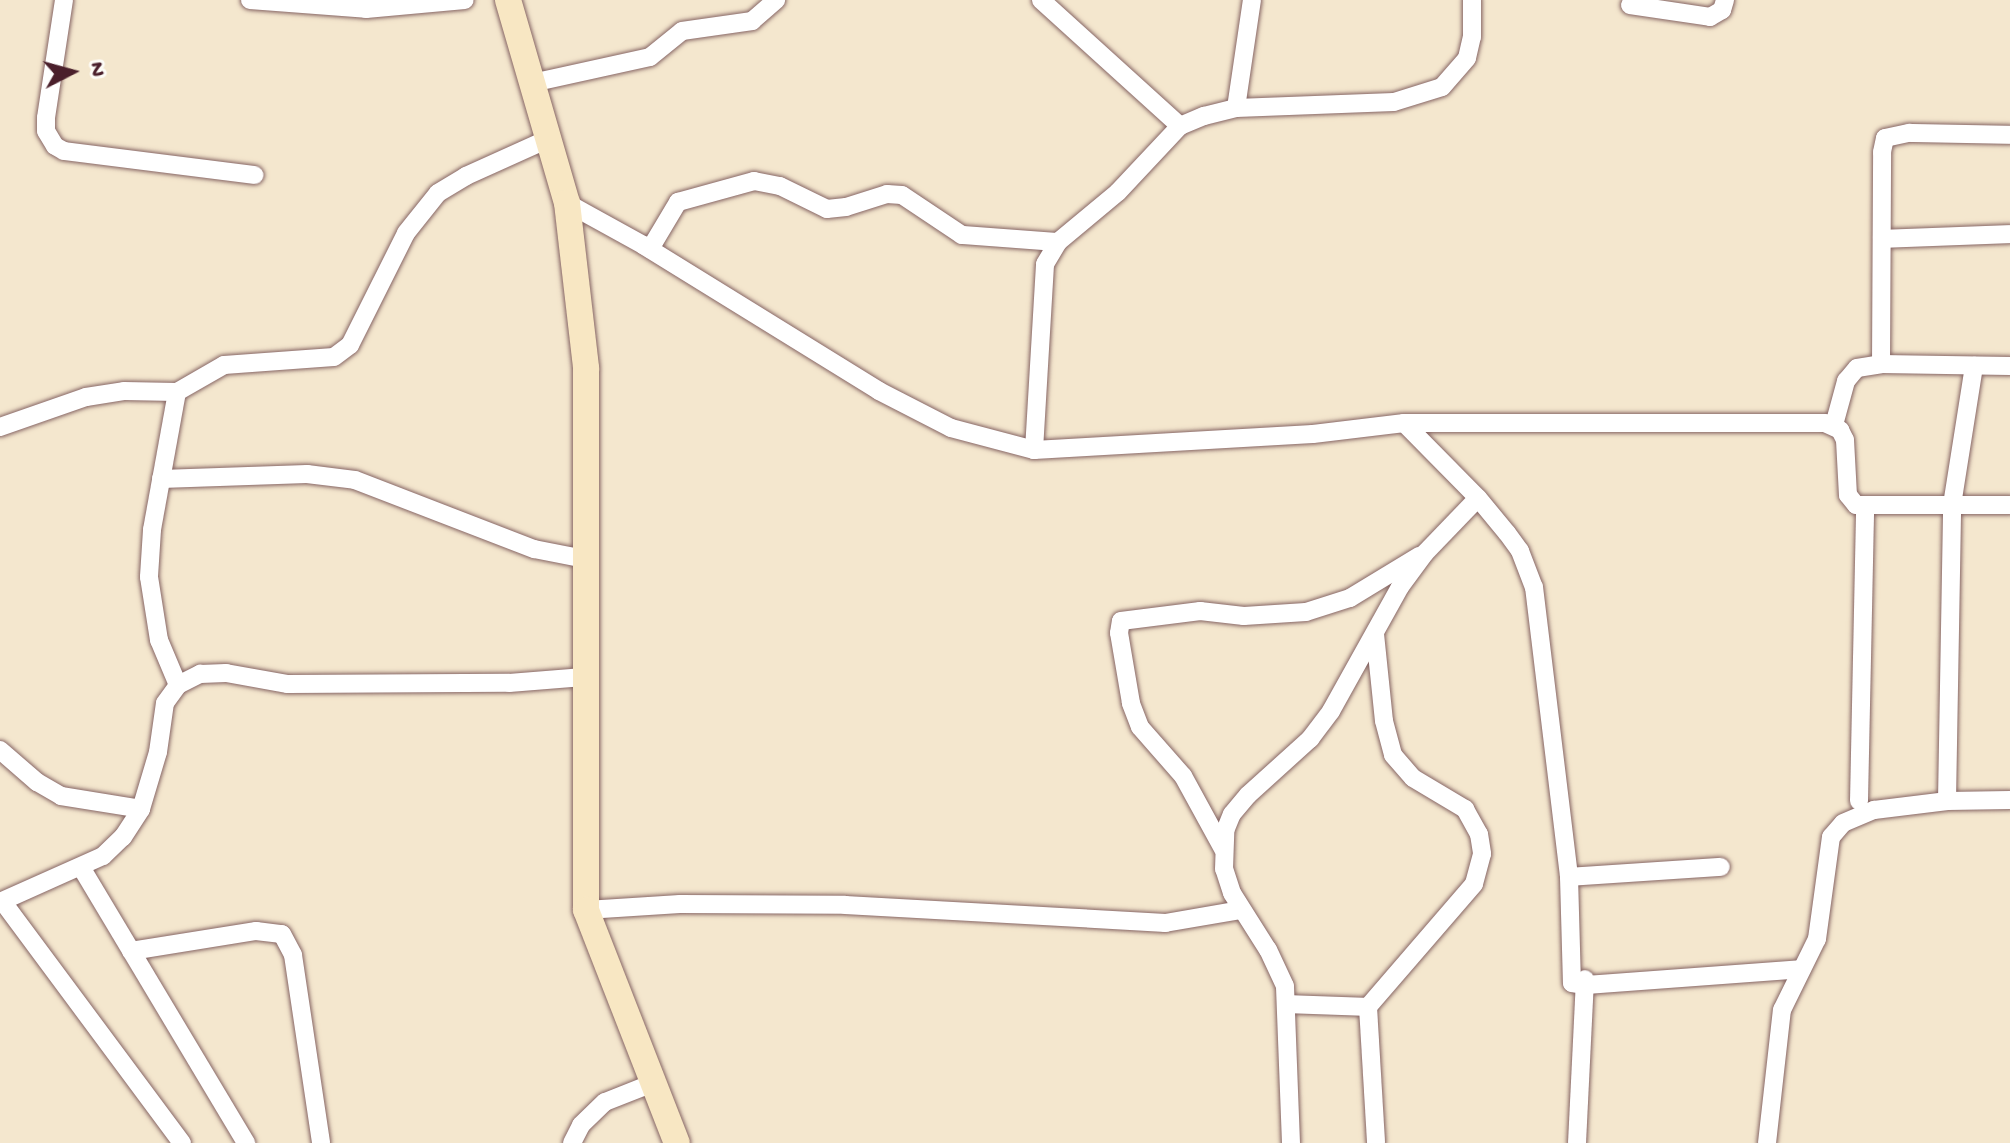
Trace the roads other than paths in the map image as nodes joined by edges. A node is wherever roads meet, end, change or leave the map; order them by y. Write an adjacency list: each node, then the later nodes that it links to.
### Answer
1 (64, 0): 16 (street)
2 (250, 0): 3 (street)
3 (465, 0)
4 (508, 0): 11 (street)
5 (776, 0): 11 (street)
6 (1041, 0): 13 (street)
7 (1252, 0): 12 (street)
8 (1472, 0): 12 (street)
9 (1725, 0): 10 (street)
10 (1630, 5)
11 (532, 83): 15 (street)
12 (1236, 108): 13 (street)
13 (1180, 126): 20 (street)
14 (2010, 135): 19 (street)
15 (548, 139): 17 (street); 25 (street)
16 (254, 175)
17 (567, 203): 21 (street); 36 (street)
18 (2010, 234): 19 (street)
19 (1882, 239): 22 (street)
20 (1058, 242): 21 (street); 29 (street)
21 (650, 249): 29 (street)
22 (1881, 364): 23 (street); 27 (street)
23 (1974, 366): 24 (street); 32 (street)
24 (2010, 366)
25 (177, 392): 28 (street); 30 (street)
26 (1404, 423): 27 (street); 29 (street); 31 (street)
27 (1834, 425): 34 (street)
28 (0, 427)
29 (1034, 450)
30 (161, 479): 36 (street); 39 (street)
31 (1478, 498): 35 (street); 48 (street)
32 (1952, 505): 33 (street); 34 (street); 43 (street)
33 (2010, 505)
34 (1865, 506): 42 (street)
35 (1425, 553): 37 (street); 45 (street)
36 (585, 559): 38 (street)
37 (1375, 634): 45 (street); 56 (street)
38 (584, 677): 39 (street); 50 (street)
39 (178, 685): 44 (street)
40 (0, 750): 44 (street)
41 (2010, 800): 43 (street)
42 (1859, 801)
43 (1947, 801): 53 (street)
44 (141, 809): 46 (street)
45 (1223, 849): 51 (street)
46 (81, 867): 49 (street); 52 (street)
47 (1721, 867): 48 (street)
48 (1569, 877): 54 (street)
49 (2, 902): 58 (street)
50 (586, 910): 51 (street); 57 (street)
51 (1240, 910): 55 (street)
52 (131, 951): 59 (street); 60 (street)
53 (1801, 969): 54 (street); 66 (street)
54 (1585, 982): 65 (street)
55 (1287, 1004): 56 (street); 63 (street)
56 (1368, 1007): 64 (street)
57 (653, 1083): 61 (street); 62 (street)
58 (182, 1143)
59 (246, 1143)
60 (321, 1143)
61 (572, 1143)
62 (677, 1143)
63 (1291, 1143)
64 (1376, 1143)
65 (1577, 1143)
66 (1767, 1143)

